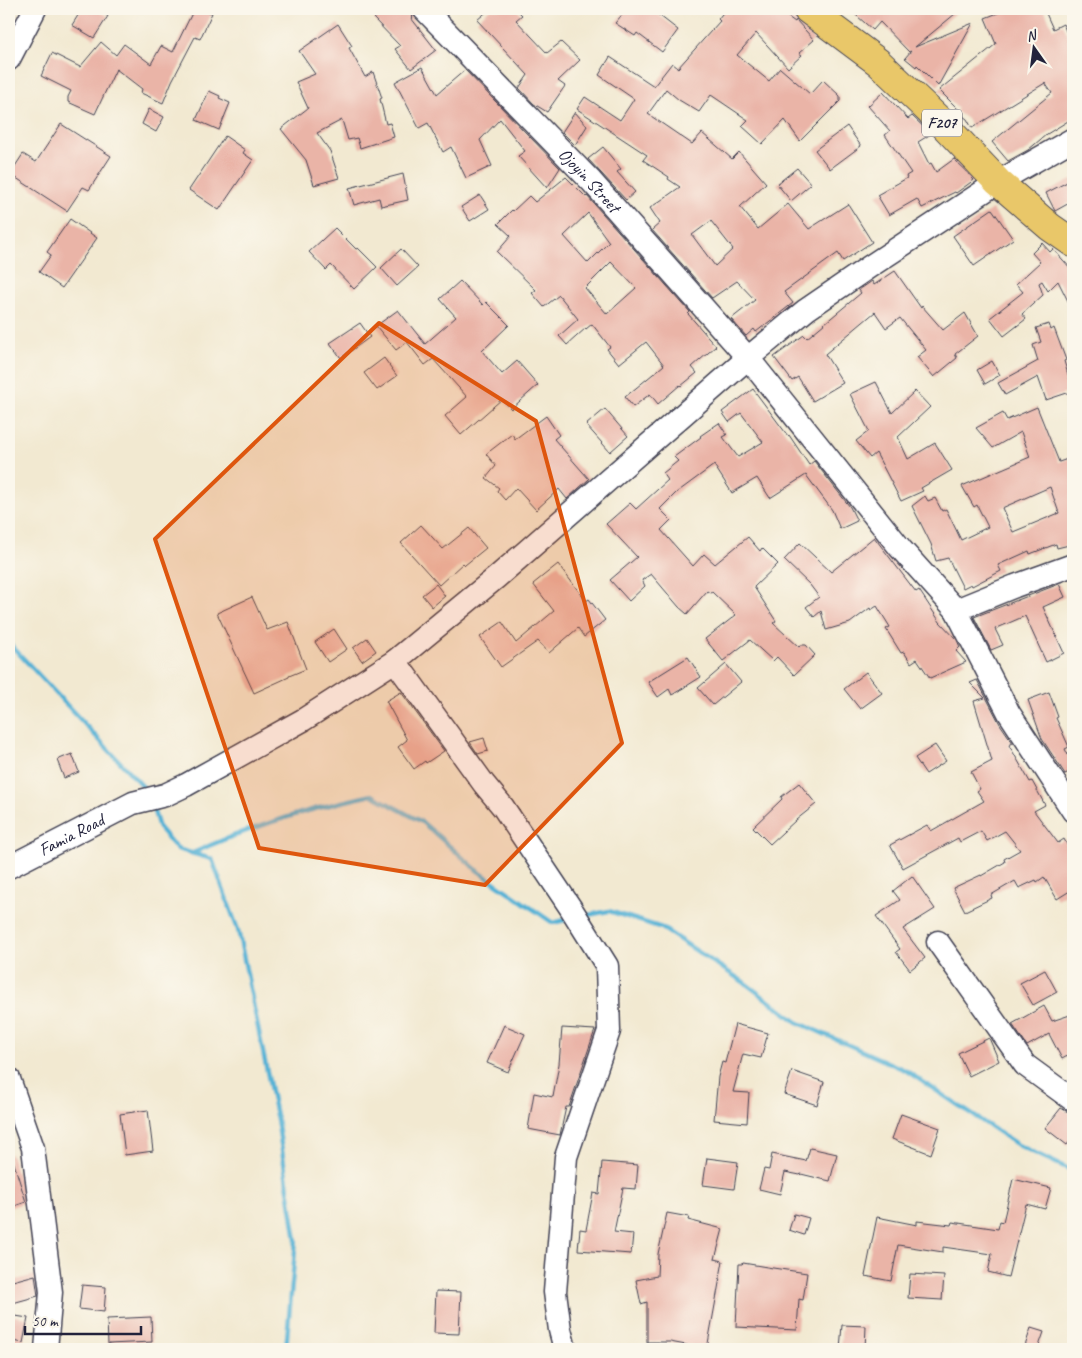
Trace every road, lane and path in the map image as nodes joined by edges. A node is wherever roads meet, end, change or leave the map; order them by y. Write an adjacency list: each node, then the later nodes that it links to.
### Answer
1 (35, 9): 4 (street)
2 (424, 9): 8 (street, Ojoyin Street)
3 (806, 9): 6 (main road, F207)
4 (9, 59)
5 (1073, 139): 6 (street, Famia Road)
6 (998, 182): 7 (main road, F207); 8 (street, Famia Road)
7 (1073, 243)
8 (748, 358): 10 (street, Ojoyin Street); 11 (street, Famia Road)
9 (1073, 565): 10 (street)
10 (956, 610): 12 (street, Ojoyin Street)
11 (395, 661): 13 (street, Famia Road); 18 (street)
12 (1073, 810)
13 (9, 867)
14 (938, 942): 16 (street)
15 (9, 1079): 17 (street)
16 (1073, 1100)
17 (46, 1349)
18 (565, 1349)

